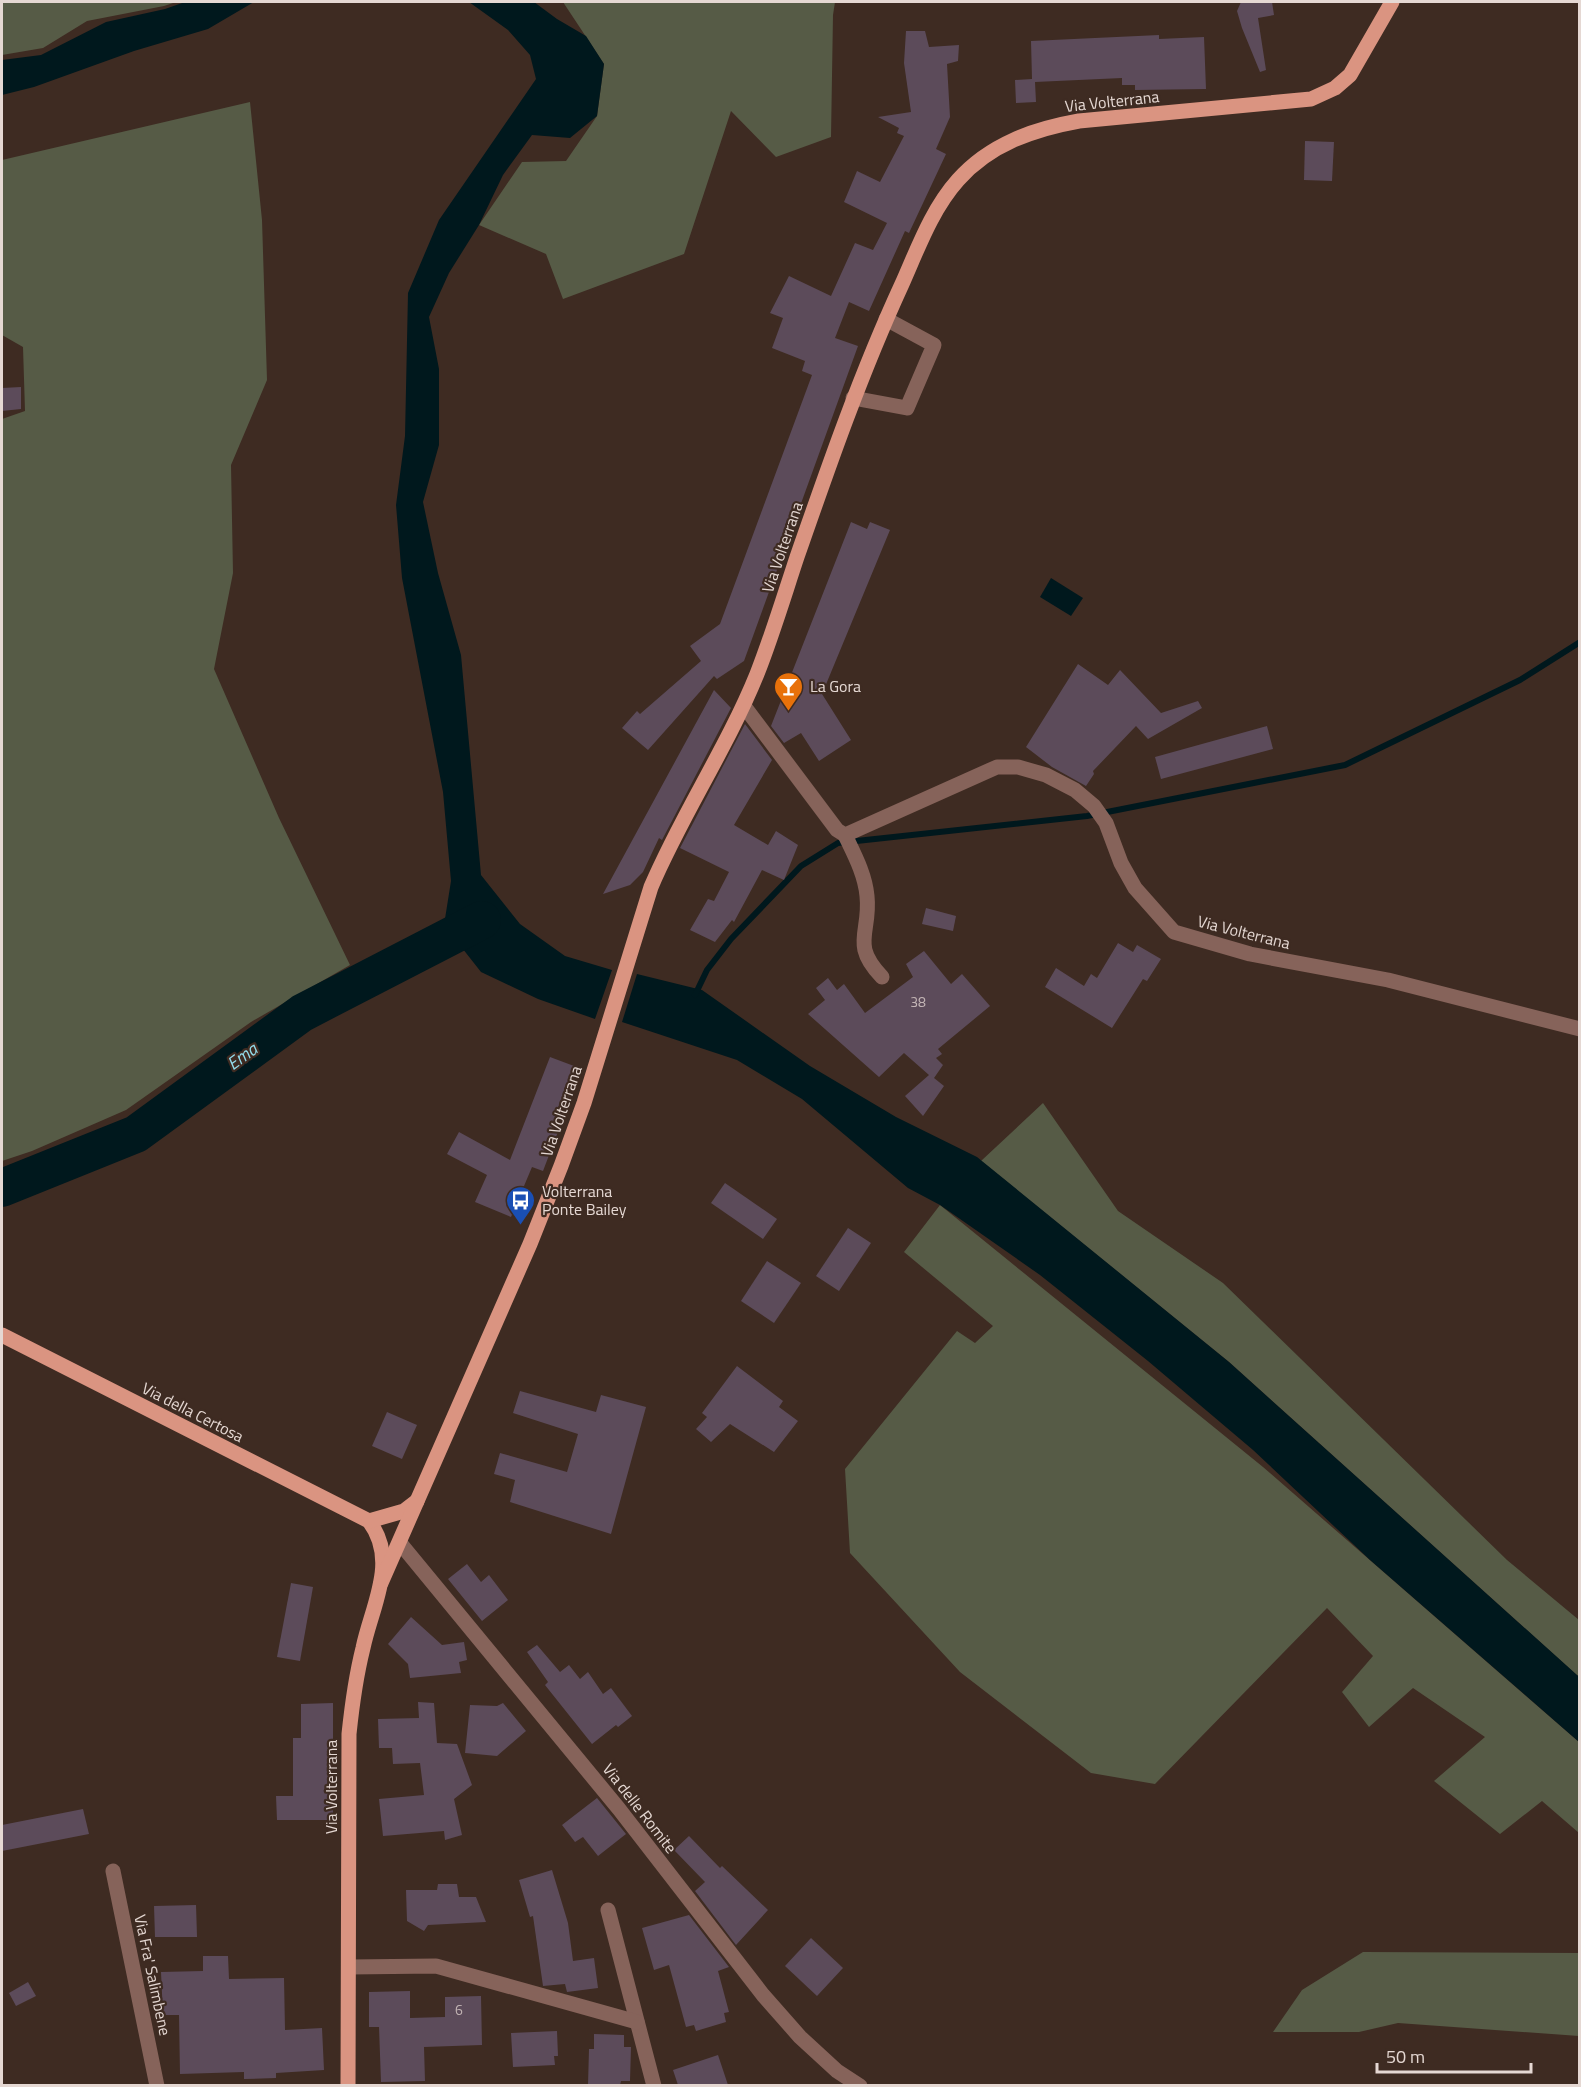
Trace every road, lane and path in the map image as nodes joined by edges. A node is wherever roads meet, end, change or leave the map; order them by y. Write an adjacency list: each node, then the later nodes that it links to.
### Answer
1 (1392, 2): 2 (main road, Via Volterrana)
2 (886, 320): 3 (main road, Via Volterrana); 3 (street)
3 (853, 398): 4 (main road, Via Volterrana)
4 (744, 706): 5 (street); 9 (main road, Via Volterrana)
5 (845, 835): 6 (street); 7 (street, Via Volterrana)
6 (882, 977)
7 (1580, 1029)
8 (2, 1335): 11 (main road, Via della Certosa)
9 (417, 1501): 10 (main road); 12 (main road, Via Volterrana)
10 (393, 1515): 11 (main road); 12 (main road)
11 (369, 1521): 13 (main road, Via Volterrana)
12 (400, 1543): 13 (main road, Via Volterrana); 21 (street, Via delle Romite)
13 (381, 1583): 16 (main road, Via Volterrana)
14 (113, 1871): 18 (street, Via Fra' Salimbene)
15 (608, 1910): 17 (street)
16 (349, 1967): 17 (street); 19 (main road, Via Volterrana)
17 (637, 2022): 20 (street)
18 (158, 2085)
19 (348, 2085)
20 (654, 2085)
21 (860, 2085)

